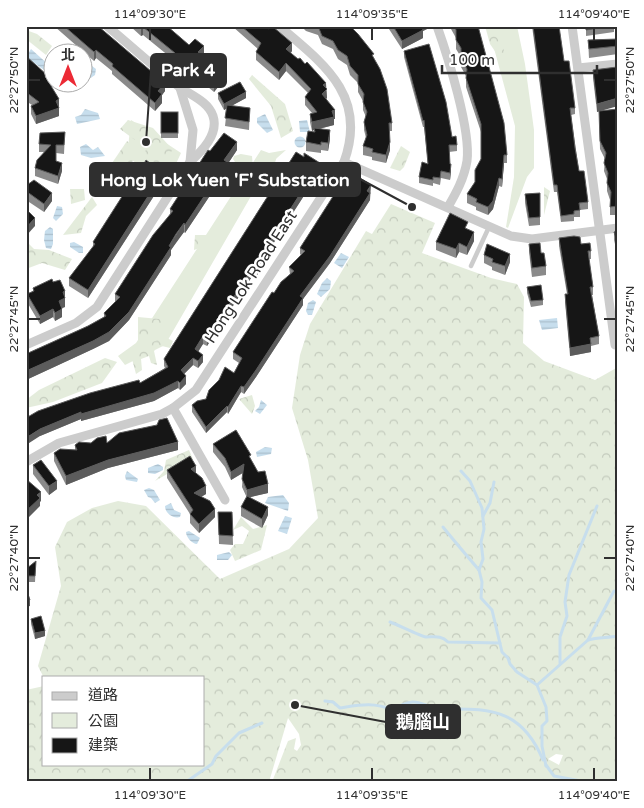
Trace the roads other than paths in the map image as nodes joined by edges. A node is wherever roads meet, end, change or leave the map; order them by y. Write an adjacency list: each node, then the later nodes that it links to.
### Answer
1 (107, 26): 7 (street)
2 (280, 26): 9 (street, Hong Lok Road East)
3 (437, 26): 10 (street)
4 (572, 26): 6 (street)
5 (618, 64): 6 (street)
6 (578, 68): 13 (street)
7 (180, 88): 8 (street); 8 (street)
8 (190, 162): 15 (street)
9 (344, 162): 10 (street); 17 (street, Hong Lok Road East)
10 (448, 208): 11 (street)
11 (489, 227): 13 (street); 14 (lane)
12 (618, 228): 13 (street)
13 (599, 230): 16 (street)
14 (471, 266)
15 (27, 342)
16 (615, 345)
17 (173, 408): 18 (street, Hong Lok Road East); 19 (street)
18 (26, 462)
19 (225, 500)

